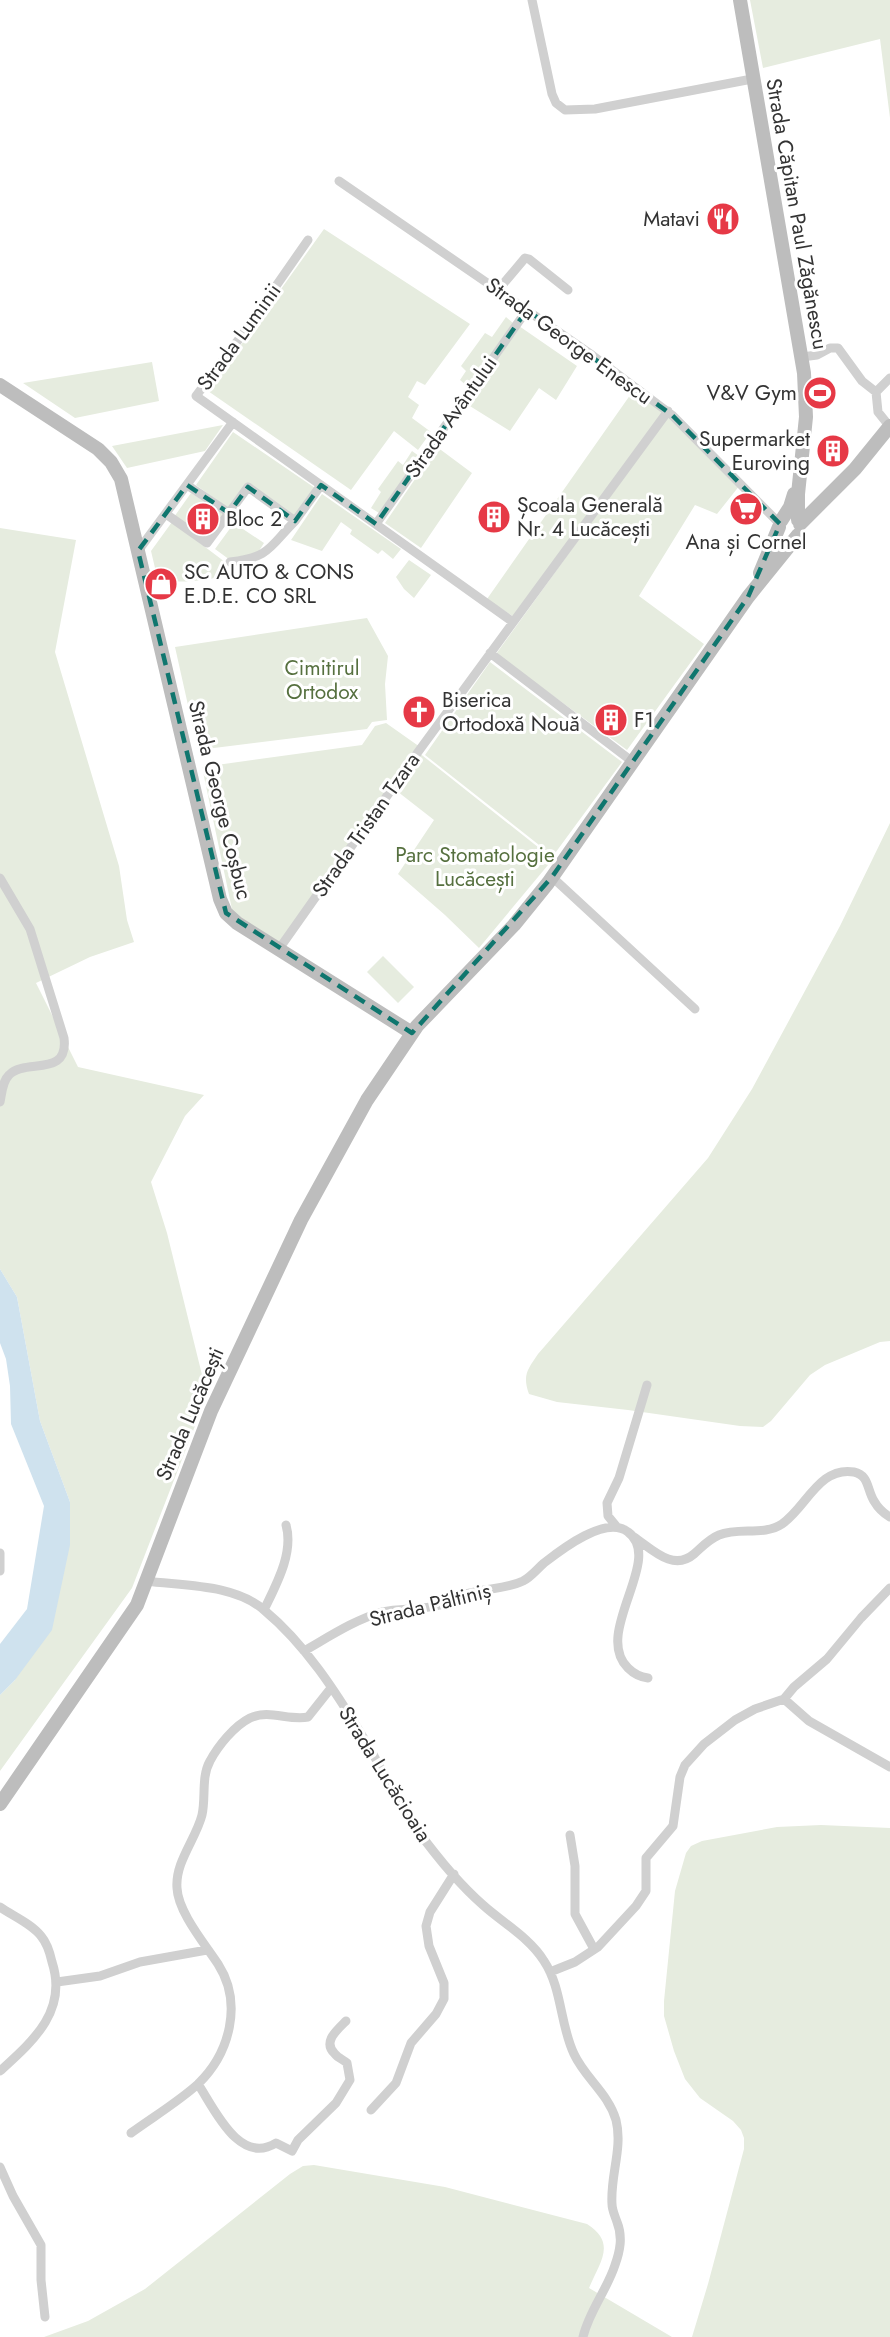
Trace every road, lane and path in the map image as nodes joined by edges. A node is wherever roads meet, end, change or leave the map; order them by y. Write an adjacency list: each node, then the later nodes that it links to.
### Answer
1 (532, 0): 3 (street)
2 (740, 0): 3 (main road, Strada Căpitan Paul Zăgănescu)
3 (752, 79): 9 (main road, Strada Căpitan Paul Zăgănescu)
4 (339, 181): 6 (street, Strada George Enescu)
5 (308, 240): 14 (street, Strada Luminii)
6 (498, 290): 7 (street); 8 (street, Strada George Enescu)
7 (568, 290)
8 (527, 310): 13 (street, Strada George Enescu); 22 (street, Strada Avântului)
9 (802, 357): 12 (street); 16 (main road, Strada Căpitan Paul Zăgănescu)
10 (890, 378): 12 (street)
11 (0, 385): 25 (main road, Strada George Coșbuc)
12 (876, 392): 15 (street)
13 (668, 411): 23 (street, Strada George Enescu); 28 (street, Strada Tristan Tzara)
14 (233, 423): 17 (street); 18 (street, Strada Luminii)
15 (890, 426): 24 (main road)
16 (800, 471): 23 (main road, Strada Căpitan Paul Zăgănescu); 24 (main road, Strada Căpitan Paul Zăgănescu)
17 (187, 485): 19 (street); 20 (street)
18 (321, 485): 21 (street); 22 (street, Strada Luminii)
19 (229, 513): 20 (street); 21 (street)
20 (166, 514): 25 (street)
21 (295, 521): 26 (street)
22 (376, 524): 28 (street, Strada Luminii)
23 (780, 524): 24 (main road); 27 (main road, Strada Căpitan Paul Zăgănescu)
24 (799, 526): 27 (main road, Strada Căpitan Paul Zăgănescu)
25 (138, 551): 33 (main road, Strada George Coșbuc)
26 (230, 562)
27 (748, 597): 30 (main road, Strada Căpitan Paul Zăgănescu)
28 (513, 622): 29 (street, Strada Tristan Tzara)
29 (490, 653): 30 (street); 33 (street, Strada Tristan Tzara)
30 (633, 762): 31 (main road, Strada Căpitan Paul Zăgănescu)
31 (552, 877): 34 (street); 35 (main road, Strada Căpitan Paul Zăgănescu)
32 (0, 878): 36 (street)
33 (279, 949): 35 (main road, Strada George Coșbuc)
34 (695, 1009)
35 (412, 1033): 44 (main road, Strada Lucăcești)
36 (0, 1102)
37 (647, 1385): 40 (street)
38 (890, 1517): 41 (street)
39 (286, 1525): 46 (street)
40 (617, 1527): 41 (street); 47 (street, Strada Păltiniș)
41 (632, 1535): 48 (street)
42 (0, 1553): 43 (street)
43 (0, 1571)
44 (146, 1581): 46 (street, Strada Lucăcioaia); 52 (main road, Strada Lucăcești)
45 (890, 1588): 50 (street)
46 (264, 1610): 47 (street, Strada Lucăcioaia)
47 (304, 1650): 49 (street, Strada Lucăcioaia)
48 (648, 1678)
49 (331, 1688): 54 (street, Strada Lucăcioaia); 57 (street)
50 (784, 1700): 51 (street); 56 (street)
51 (890, 1767)
52 (0, 1804)
53 (570, 1835): 56 (street)
54 (454, 1874): 58 (street, Strada Lucăcioaia); 63 (street)
55 (0, 1907): 59 (street)
56 (594, 1949): 58 (street)
57 (207, 1950): 59 (street); 62 (street)
58 (550, 1972): 67 (street, Strada Lucăcioaia)
59 (57, 1982): 61 (street)
60 (346, 2021): 62 (street)
61 (0, 2072)
62 (198, 2084): 64 (street)
63 (371, 2110)
64 (131, 2133)
65 (0, 2167): 66 (street)
66 (45, 2317)
67 (583, 2337)

